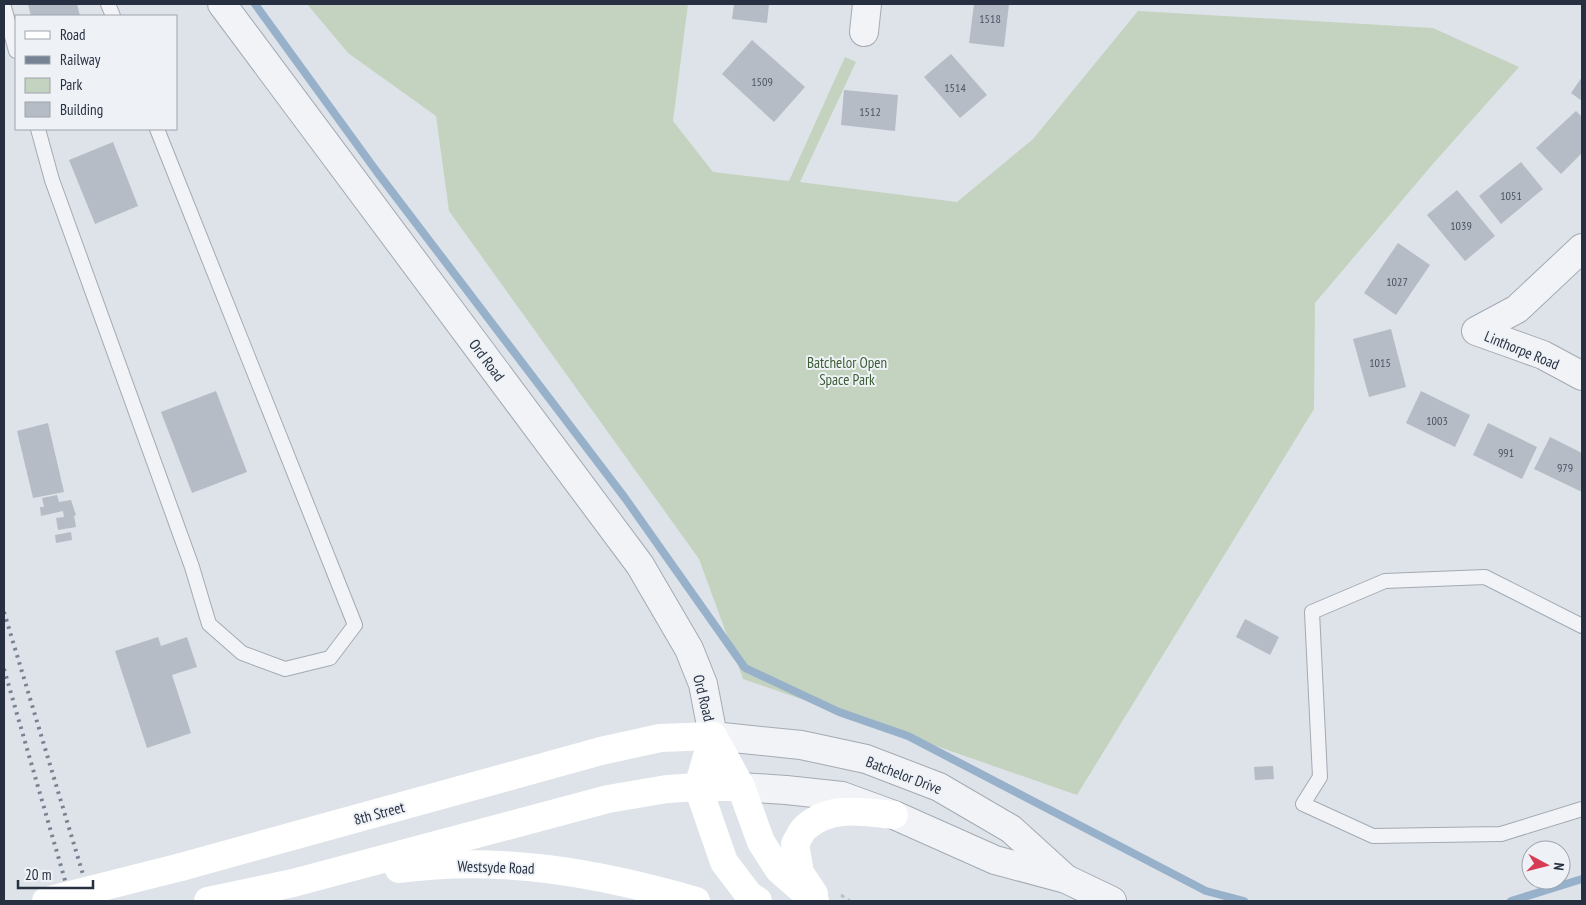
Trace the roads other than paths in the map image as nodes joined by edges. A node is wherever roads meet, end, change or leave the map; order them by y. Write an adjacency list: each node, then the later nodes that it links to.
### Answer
1 (222, 4): 11 (street, Ord Road)
2 (867, 4): 4 (street)
3 (4, 7): 5 (lane)
4 (864, 32)
5 (15, 47)
6 (38, 130): 7 (lane)
7 (157, 130)
8 (1582, 248): 9 (street, Linthorpe Road)
9 (1582, 376)
10 (1582, 626): 14 (lane)
11 (713, 736): 12 (main road); 13 (main road); 16 (street, Batchelor Drive); 18 (main road, 8th Street, bridge)
12 (698, 787): 13 (main road, Batchelor Drive); 17 (main road); 21 (main road)
13 (741, 787): 15 (street, Batchelor Drive); 22 (main road)
14 (1582, 808)
15 (894, 815): 16 (street, Batchelor Drive); 22 (main road)
16 (1066, 879): 23 (street, Batchelor Drive)
17 (293, 883): 19 (main road); 20 (main road, Westsyde Road)
18 (46, 901)
19 (208, 901)
20 (696, 901)
21 (758, 901)
22 (817, 901)
23 (1112, 901)

